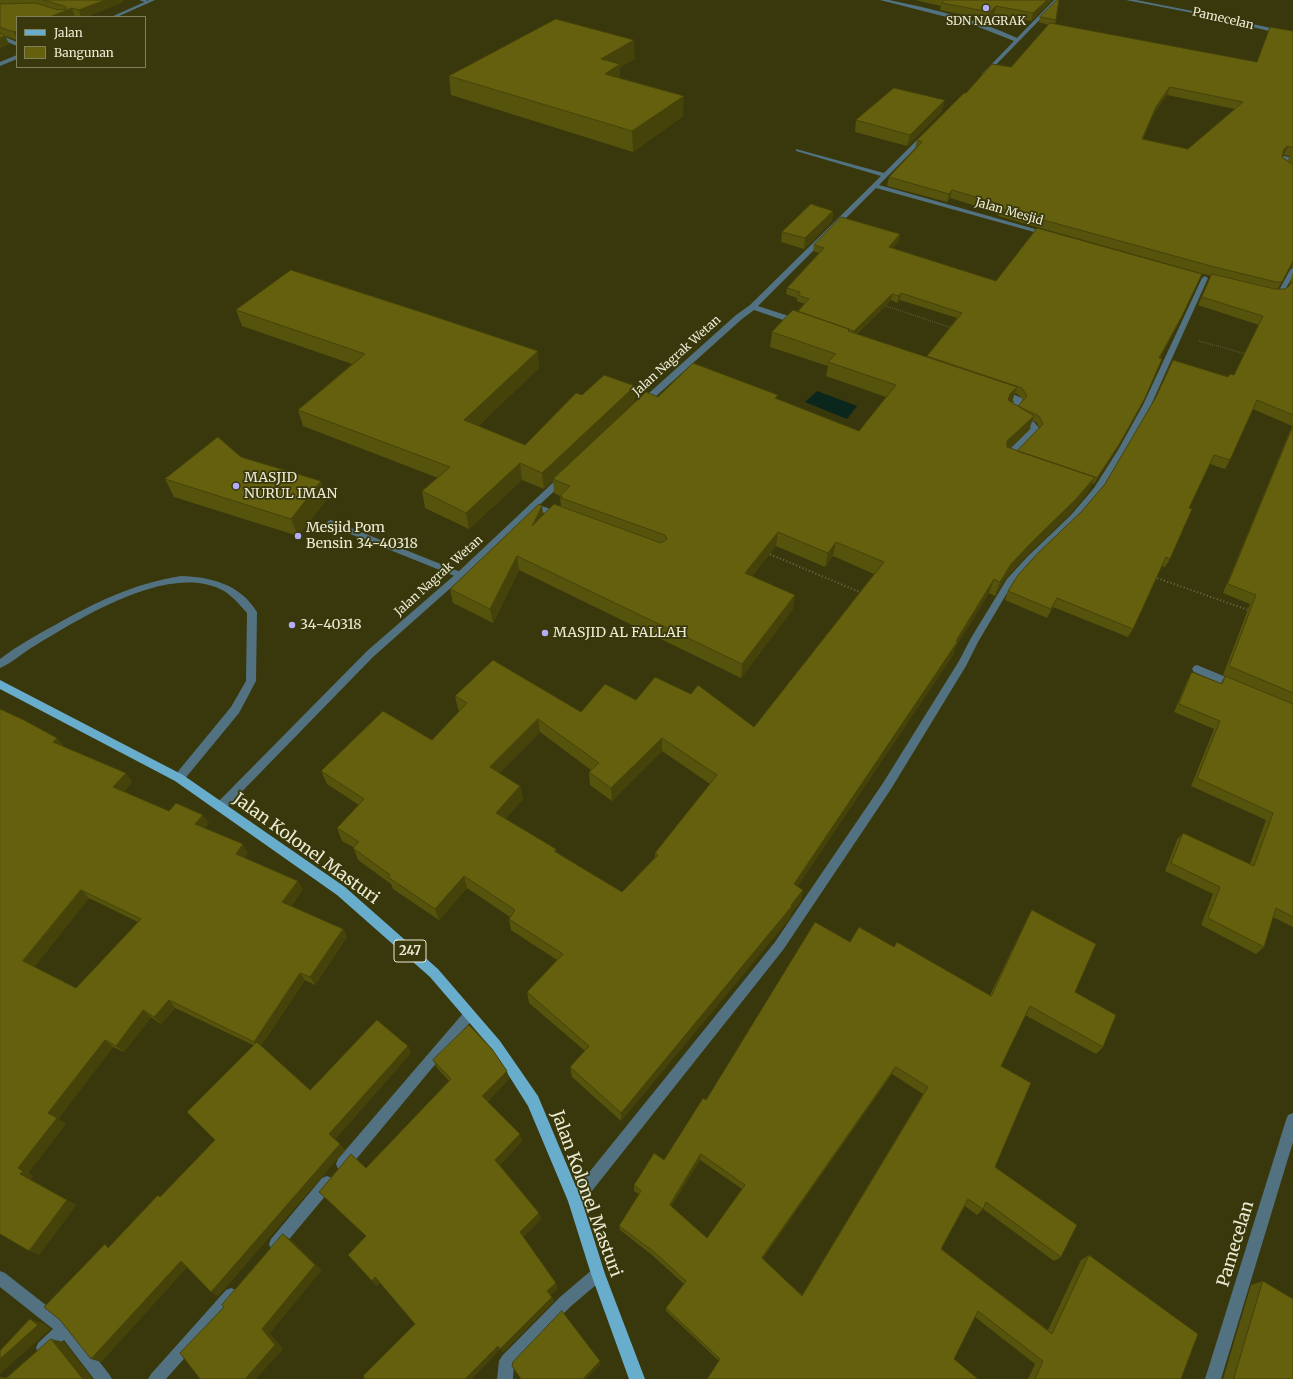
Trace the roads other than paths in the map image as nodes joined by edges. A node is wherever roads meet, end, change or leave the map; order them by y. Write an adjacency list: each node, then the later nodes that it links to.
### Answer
1 (141, 0): 5 (street)
2 (882, 0): 9 (street)
3 (1057, 0): 9 (street)
4 (1128, 0): 7 (street, Pamecelan)
5 (150, 1): 6 (street)
6 (115, 16)
7 (1293, 35)
8 (0, 37): 10 (street)
9 (1017, 40): 13 (street)
10 (16, 44)
11 (16, 57): 12 (street)
12 (0, 64)
13 (978, 81)
14 (934, 126): 18 (street, Jalan Nagrak Wetan)
15 (798, 150): 18 (street)
16 (1293, 160): 17 (street)
17 (1293, 172)
18 (884, 175): 19 (street, Jalan Nagrak Wetan)
19 (876, 186): 20 (street, Jalan Mesjid); 24 (street, Jalan Nagrak Wetan)
20 (1058, 237)
21 (1293, 270): 23 (street)
22 (1205, 278): 42 (street)
23 (1264, 292)
24 (753, 307): 25 (street); 27 (street, Jalan Nagrak Wetan)
25 (804, 324)
26 (994, 390): 28 (street)
27 (637, 408)
28 (1015, 462)
29 (566, 474): 30 (street, Jalan Nagrak Wetan)
30 (533, 506): 31 (street); 33 (street, Jalan Nagrak Wetan)
31 (570, 519)
32 (331, 523): 33 (street)
33 (460, 575): 39 (street, Jalan Nagrak Wetan)
34 (0, 664): 38 (street)
35 (1197, 669): 37 (street)
36 (0, 684): 38 (main road, Jalan Kolonel Masturi / 247)
37 (1242, 688)
38 (179, 778): 39 (main road, Jalan Kolonel Masturi / 247)
39 (220, 807): 40 (main road, Jalan Kolonel Masturi / 247)
40 (469, 1014): 42 (main road, Jalan Kolonel Masturi / 247); 43 (street)
41 (1293, 1120): 53 (street, Pamecelan)
42 (575, 1201): 44 (main road, Jalan Kolonel Masturi / 247)
43 (265, 1257)
44 (598, 1274): 51 (street); 52 (main road, Jalan Kolonel Masturi / 247)
45 (0, 1278): 47 (street)
46 (239, 1286): 50 (street)
47 (65, 1329): 48 (street); 49 (street)
48 (30, 1359)
49 (104, 1379)
50 (156, 1379)
51 (504, 1379)
52 (637, 1379)
53 (1213, 1379)

